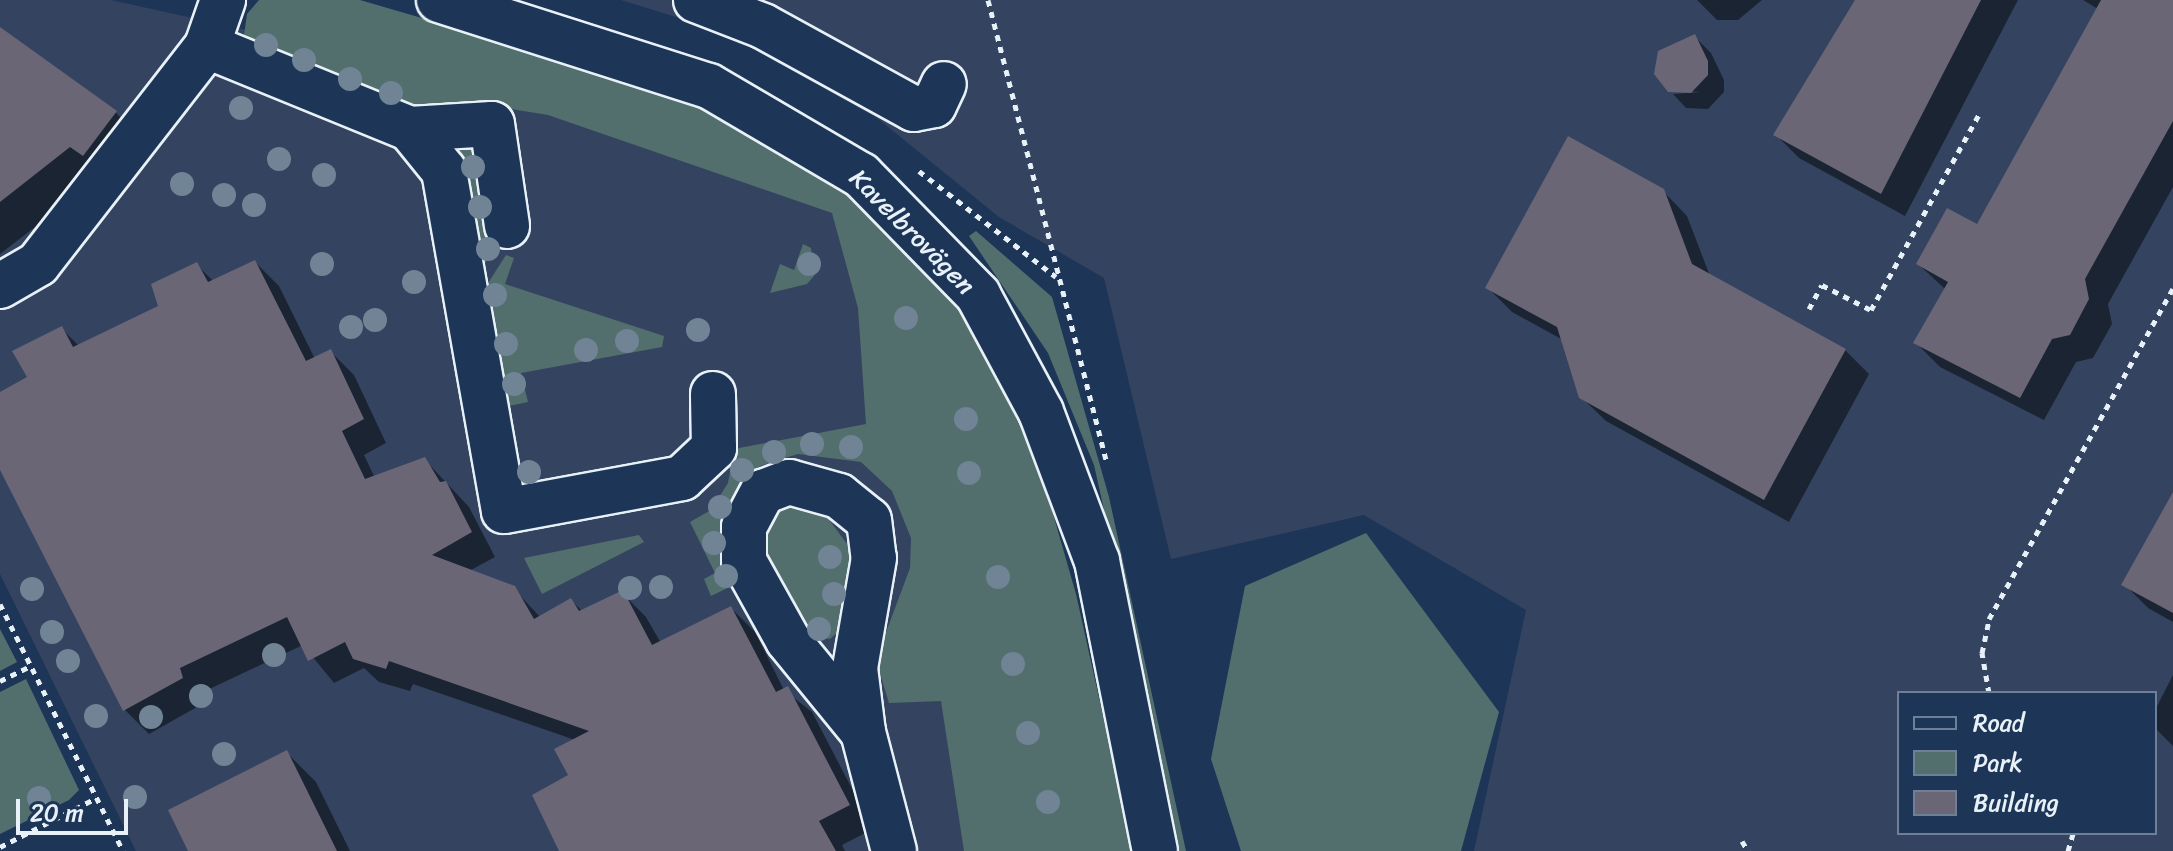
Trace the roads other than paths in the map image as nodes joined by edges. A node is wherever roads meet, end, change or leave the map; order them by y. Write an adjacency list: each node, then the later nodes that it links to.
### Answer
1 (223, 0): 4 (main road)
2 (439, 0): 12 (main road, Kavelbrovägen)
3 (696, 0): 5 (main road)
4 (207, 46): 6 (main road); 8 (main road)
5 (944, 84)
6 (410, 129): 7 (main road); 9 (main road)
7 (507, 226)
8 (0, 286)
9 (713, 394)
10 (863, 732): 10 (main road); 11 (main road)
11 (894, 851)
12 (1155, 851)

